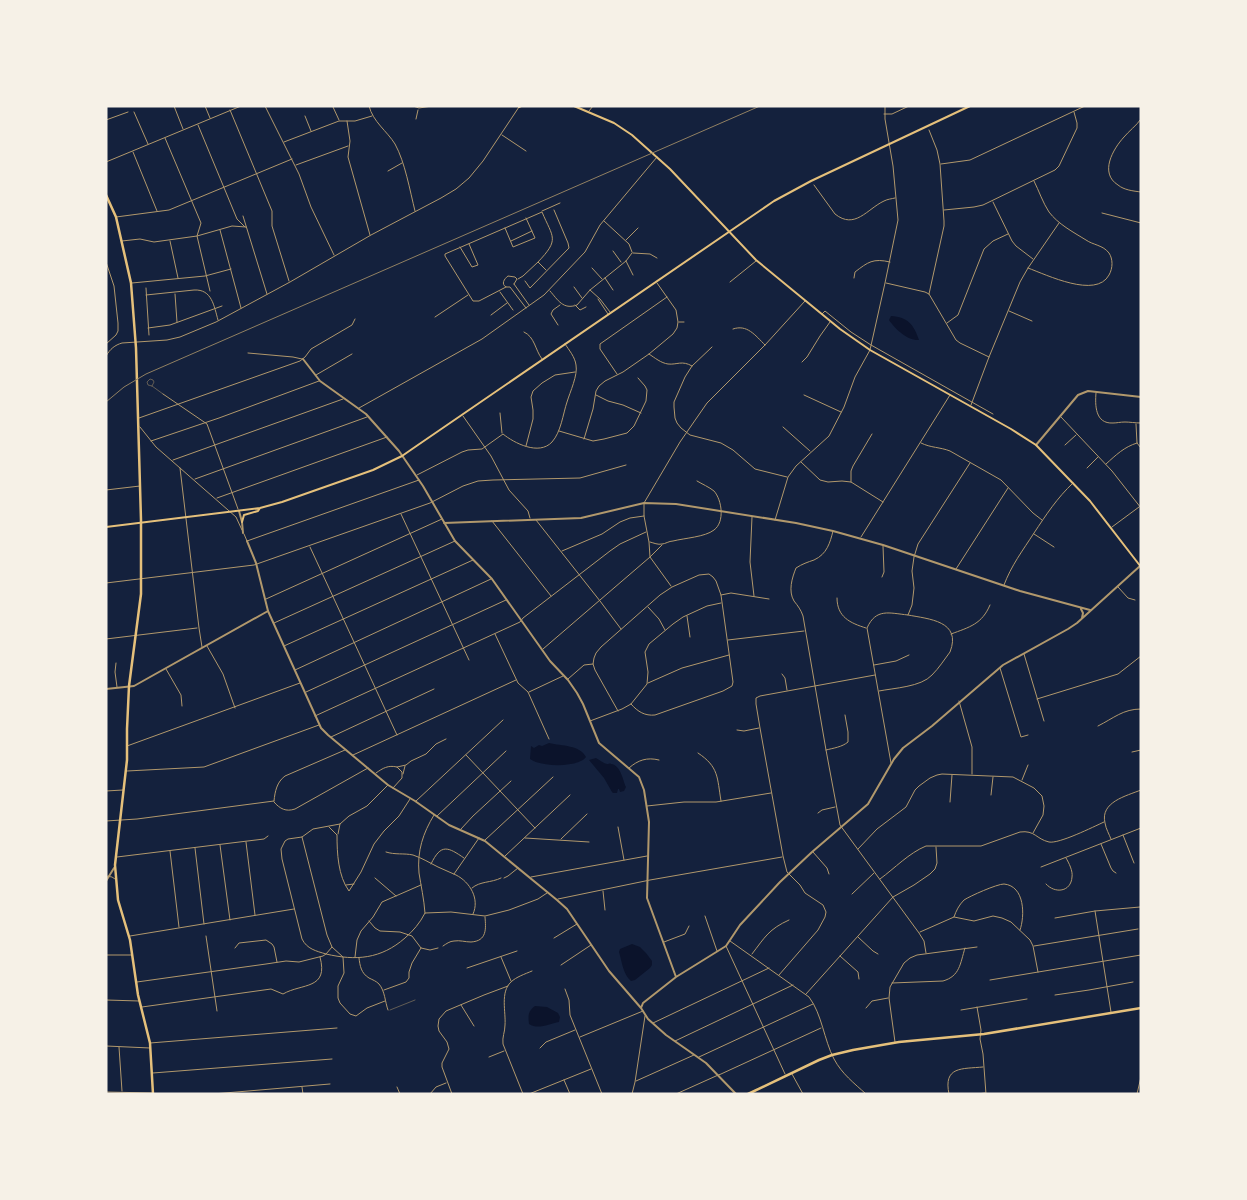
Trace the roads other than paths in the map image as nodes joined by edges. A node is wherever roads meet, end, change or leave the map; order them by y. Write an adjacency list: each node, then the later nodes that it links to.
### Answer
1 (174, 106): 32 (street)
2 (205, 106): 25 (street)
3 (241, 106): 17 (street)
4 (265, 106): 37 (street)
5 (334, 106): 29 (street)
6 (369, 106): 24 (street)
7 (413, 106): 16 (street)
8 (432, 106): 16 (street)
9 (574, 106): 20 (main road)
10 (593, 106): 20 (street)
11 (885, 106): 22 (street)
12 (909, 106): 22 (street)
13 (970, 106): 38 (main road)
14 (1085, 106): 21 (street)
15 (520, 107): 35 (street)
16 (419, 108): 26 (street)
17 (230, 110): 25 (street); 50 (street)
18 (128, 112): 27 (street)
19 (134, 112): 39 (street)
20 (589, 112): 43 (main road)
21 (1074, 112): 47 (street); 51 (street)
22 (884, 114): 38 (street)
23 (306, 116): 34 (street)
24 (373, 116): 30 (street); 46 (street)
25 (210, 119): 31 (street)
26 (416, 119)
27 (106, 120)
28 (1141, 120): 54 (street)
29 (339, 121): 30 (street); 34 (street)
30 (347, 121): 40 (street)
31 (198, 124): 32 (street); 53 (street)
32 (184, 130): 36 (street)
33 (929, 130): 47 (street)
34 (311, 131): 37 (street)
35 (501, 135): 42 (street); 63 (street)
36 (165, 138): 39 (street); 57 (street)
37 (284, 142): 44 (street)
38 (889, 144): 56 (street); 79 (main road)
39 (148, 145): 41 (street)
40 (349, 146): 48 (street); 81 (street)
41 (132, 151): 45 (street); 62 (street)
42 (526, 152)
43 (657, 157): 70 (street); 79 (main road)
44 (292, 159): 48 (street); 50 (street)
45 (106, 162)
46 (402, 163): 49 (street); 63 (street)
47 (940, 164): 61 (street)
48 (295, 165): 91 (street)
49 (388, 171)
50 (257, 174): 53 (street); 111 (street)
51 (1034, 181): 58 (street); 71 (street)
52 (814, 185): 69 (street)
53 (224, 187): 57 (street); 74 (street)
54 (1141, 192)
55 (107, 197): 67 (main road)
56 (896, 198): 69 (street); 98 (street)
57 (191, 201): 62 (street); 82 (street)
58 (993, 201): 61 (street); 80 (street)
59 (560, 203): 64 (street)
60 (554, 210): 103 (street)
61 (944, 210): 128 (street)
62 (157, 211): 67 (street)
63 (415, 212): 81 (street)
64 (542, 212): 68 (street); 97 (street)
65 (1102, 213): 72 (street)
66 (242, 216): 74 (street)
67 (116, 217): 84 (main road)
68 (526, 218): 75 (street); 78 (street)
69 (846, 220): 73 (street)
70 (604, 221): 86 (street); 121 (street)
71 (1060, 222): 95 (street); 101 (street)
72 (1141, 223)
73 (846, 224)
74 (246, 228): 77 (street); 127 (street)
75 (504, 228): 85 (street); 87 (street)
76 (638, 228): 86 (street)
77 (220, 230): 82 (street); 102 (street)
78 (532, 231): 85 (street); 85 (street)
79 (729, 232): 94 (main road); 112 (main road)
80 (1008, 234): 95 (street); 156 (street)
81 (371, 235): 91 (street)
82 (198, 236): 83 (street); 104 (street)
83 (169, 240): 84 (street); 107 (street)
84 (122, 241): 114 (main road)
85 (510, 241)
86 (626, 241): 90 (street)
87 (469, 243): 88 (street); 88 (street)
88 (460, 247): 130 (street)
89 (613, 251): 99 (street)
90 (632, 253): 92 (street); 93 (street)
91 (334, 256): 111 (street)
92 (657, 258)
93 (626, 260): 99 (street); 105 (street)
94 (756, 260): 113 (street); 133 (main road)
95 (1034, 260): 101 (street)
96 (106, 262): 163 (street)
97 (538, 262): 103 (street); 108 (street)
98 (890, 262): 106 (street); 115 (street)
99 (622, 263): 109 (street)
100 (592, 268): 109 (street)
101 (1028, 268): 144 (street)
102 (231, 269): 104 (street); 141 (street)
103 (547, 271): 110 (street)
104 (207, 276): 107 (street); 124 (street)
105 (633, 276)
106 (854, 278)
107 (178, 279): 114 (street)
108 (517, 279): 116 (street); 119 (street)
109 (603, 279): 122 (street); 123 (street)
110 (525, 281)
111 (290, 282): 127 (street)
112 (656, 282): 131 (street); 145 (main road)
113 (730, 282)
114 (131, 283): 162 (main road)
115 (885, 283): 128 (street); 167 (street)
116 (514, 284): 117 (street); 138 (street)
117 (510, 286): 119 (street); 142 (street)
118 (146, 288): 129 (street)
119 (506, 288): 126 (street)
120 (574, 288): 132 (street)
121 (550, 290): 135 (street); 138 (street)
122 (590, 290): 132 (street); 145 (street)
123 (613, 290)
124 (210, 291)
125 (174, 292): 129 (street); 140 (street); 155 (street)
126 (500, 292): 130 (street); 134 (street)
127 (267, 294): 141 (street)
128 (929, 294): 156 (street)
129 (146, 295): 158 (street)
130 (468, 295): 148 (street)
131 (667, 297): 152 (street); 168 (street)
132 (582, 298): 136 (street)
133 (805, 301): 146 (main road); 166 (street)
134 (508, 303): 143 (street); 147 (street)
135 (562, 304): 136 (street); 157 (street)
136 (576, 305): 139 (street)
137 (222, 306): 140 (street)
138 (529, 306): 142 (street)
139 (586, 307)
140 (215, 308): 151 (street); 155 (street)
141 (242, 308): 151 (street)
142 (526, 308): 196 (street)
143 (513, 310)
144 (1008, 311): 150 (street); 175 (street)
145 (610, 314): 164 (main road)
146 (822, 314): 154 (main road); 167 (street)
147 (491, 315)
148 (435, 317)
149 (355, 319): 176 (street)
150 (1032, 320)
151 (218, 321): 162 (street)
152 (678, 322): 153 (street); 173 (street)
153 (684, 322)
154 (831, 322): 170 (main road); 178 (street)
155 (177, 323): 158 (street)
156 (946, 324): 175 (street)
157 (558, 325)
158 (148, 328): 161 (street)
159 (732, 329): 166 (street)
160 (524, 332): 177 (street)
161 (149, 335)
162 (135, 343): 174 (street); 204 (main road)
163 (106, 344)
164 (565, 344): 177 (main road); 180 (street)
165 (595, 345): 168 (street)
166 (765, 345): 211 (street)
167 (870, 345): 170 (street); 193 (street)
168 (599, 346): 182 (street)
169 (712, 346): 179 (street)
170 (870, 350): 189 (main road); 197 (street)
171 (248, 353): 176 (street)
172 (352, 354): 181 (street)
173 (649, 354): 179 (street); 182 (street)
174 (107, 355)
175 (989, 357): 193 (street)
176 (303, 359): 181 (street); 194 (street)
177 (542, 360): 201 (main road)
178 (802, 362)
179 (692, 366): 211 (street)
180 (576, 372): 210 (street); 223 (street)
181 (315, 375): 184 (street)
182 (618, 375): 190 (street)
183 (638, 378): 199 (street)
184 (320, 381): 191 (street); 205 (street)
185 (152, 386): 187 (lane)
186 (1096, 392): 192 (street); 203 (street); 206 (street)
187 (163, 394): 194 (street)
188 (804, 394): 197 (street)
189 (950, 394): 195 (main road); 218 (street)
190 (595, 395): 199 (street); 216 (street)
191 (345, 398): 196 (street); 220 (street)
192 (1141, 398)
193 (973, 402): 195 (street); 200 (street)
194 (179, 404): 204 (street); 205 (street)
195 (971, 406): 221 (main road)
196 (359, 408): 202 (street)
197 (842, 412): 226 (street)
198 (500, 413): 212 (street)
199 (640, 413): 216 (street)
200 (992, 414)
201 (462, 415): 224 (street); 227 (main road)
202 (369, 417): 215 (street); 236 (street)
203 (1060, 417): 214 (street); 221 (street)
204 (138, 418): 208 (main road)
205 (206, 422): 217 (street); 220 (street)
206 (1136, 423): 207 (street); 219 (street)
207 (1141, 423)
208 (138, 426): 217 (street); 245 (main road)
209 (783, 427): 226 (street)
210 (558, 431): 216 (street); 223 (street)
211 (687, 433): 238 (street); 252 (street)
212 (503, 434): 223 (street); 224 (street)
213 (872, 434): 243 (street)
214 (1076, 434): 222 (street); 228 (street)
215 (387, 437): 227 (street); 248 (street)
216 (584, 439)
217 (151, 441): 229 (street)
218 (920, 442): 231 (street); 251 (street)
219 (1137, 443): 225 (street); 232 (street)
220 (215, 445): 229 (street); 236 (street)
221 (1036, 445): 244 (main road)
222 (1064, 445)
223 (526, 446)
224 (484, 447): 237 (street); 241 (street)
225 (1141, 448)
226 (811, 452): 230 (street)
227 (402, 456): 237 (street); 254 (main road)
228 (1098, 456): 232 (street); 235 (street)
229 (172, 461): 234 (street)
230 (800, 462): 238 (street); 243 (street)
231 (970, 462): 246 (street); 287 (street)
232 (1106, 464): 253 (street)
233 (626, 465): 241 (street)
234 (180, 468): 239 (street); 261 (street)
235 (1086, 468)
236 (224, 469): 239 (street); 248 (street)
237 (417, 475): 240 (street)
238 (788, 477): 265 (street)
239 (194, 480): 249 (street)
240 (420, 480): 250 (street); 279 (street)
241 (504, 480): 250 (street); 263 (street)
242 (697, 481): 256 (street)
243 (851, 482): 251 (street)
244 (1073, 482): 266 (street); 272 (main road)
245 (140, 486): 247 (street); 269 (main road)
246 (1008, 487): 266 (street); 293 (street)
247 (106, 490)
248 (232, 493): 249 (street); 255 (street)
249 (216, 498): 257 (street)
250 (432, 502): 258 (street); 262 (street)
251 (883, 502): 278 (street)
252 (644, 503): 256 (street); 259 (street); 264 (street)
253 (1140, 507): 272 (street)
254 (260, 508): 255 (main road); 268 (main road)
255 (239, 511): 257 (main road); 268 (street)
256 (721, 511): 260 (street); 282 (street)
257 (231, 512): 261 (main road); 275 (street)
258 (401, 514): 277 (street); 284 (street)
259 (644, 516): 274 (street); 286 (street)
260 (752, 516): 265 (street); 308 (street)
261 (186, 517): 269 (main road); 294 (street)
262 (442, 519): 270 (street); 277 (street)
263 (530, 520): 264 (street); 267 (street)
264 (536, 520): 286 (street)
265 (775, 520): 273 (street)
266 (1042, 520): 276 (street)
267 (492, 521): 270 (street); 307 (street)
268 (242, 522): 275 (street)
269 (141, 523): 271 (main road); 298 (main road)
270 (444, 523): 280 (street)
271 (106, 527)
272 (1112, 528): 292 (main road)
273 (833, 531): 278 (street); 333 (street)
274 (647, 532): 281 (street); 296 (street)
275 (243, 533): 279 (street)
276 (1034, 533): 285 (street); 302 (street)
277 (409, 534): 288 (street); 295 (street)
278 (860, 538): 283 (street)
279 (247, 541): 291 (street)
280 (455, 541): 288 (street); 290 (street)
281 (649, 542): 282 (street); 289 (street)
282 (662, 544): 289 (street)
283 (882, 545): 287 (street); 297 (street)
284 (309, 546): 291 (street); 295 (street)
285 (1054, 547)
286 (561, 551): 296 (street)
287 (914, 555): 293 (street); 322 (street)
288 (420, 556): 300 (street); 306 (street)
289 (650, 557): 304 (street); 314 (street)
290 (473, 560): 299 (street); 300 (street)
291 (256, 565): 294 (street); 310 (street)
292 (1140, 567): 303 (street)
293 (956, 569): 302 (street)
294 (192, 573): 298 (street); 329 (street)
295 (322, 574): 306 (street); 310 (street)
296 (579, 574): 307 (street); 314 (street)
297 (882, 577)
298 (141, 579): 301 (street); 336 (main road)
299 (492, 579): 312 (street); 315 (street)
300 (431, 580): 315 (street); 325 (street)
301 (106, 583)
302 (1004, 585): 319 (street)
303 (1118, 586): 313 (street); 320 (street)
304 (672, 587): 305 (street); 318 (street)
305 (720, 595): 308 (street); 316 (street)
306 (333, 596): 325 (street); 327 (street)
307 (551, 596): 326 (street)
308 (754, 596): 311 (street)
309 (837, 598): 330 (street)
310 (265, 599): 321 (street)
311 (769, 599)
312 (507, 600): 326 (street); 328 (street)
313 (1136, 600)
314 (600, 601): 331 (street); 345 (street)
315 (442, 602): 328 (street); 340 (street)
316 (721, 602): 323 (street); 339 (street)
317 (990, 605): 335 (street)
318 (648, 606): 331 (street); 332 (street)
319 (1079, 607): 320 (street); 324 (street)
320 (1091, 610): 324 (street)
321 (268, 611): 327 (street); 341 (street)
322 (908, 615): 330 (street); 335 (street)
323 (686, 616): 332 (street); 337 (street)
324 (1081, 619): 346 (street)
325 (343, 620): 340 (street); 343 (street)
326 (521, 620): 334 (street); 345 (street)
327 (274, 624): 343 (street)
328 (452, 625): 344 (street); 354 (street)
329 (199, 628): 336 (street); 342 (street)
330 (867, 628): 353 (street)
331 (621, 629): 352 (street)
332 (666, 630): 364 (street)
333 (805, 630): 339 (street); 366 (street)
334 (495, 633): 344 (street); 361 (street)
335 (951, 634): 372 (street)
336 (136, 636): 338 (street); 365 (main road)
337 (690, 637)
338 (106, 639)
339 (727, 640): 347 (street)
340 (354, 643): 354 (street); 357 (street)
341 (206, 645): 342 (street); 379 (street)
342 (202, 647): 356 (street)
343 (284, 647): 357 (street)
344 (463, 648): 350 (street); 369 (street)
345 (542, 650): 360 (street)
346 (1024, 653): 355 (street); 375 (street)
347 (729, 655): 364 (street); 377 (street)
348 (909, 655): 353 (street)
349 (1141, 656): 375 (street)
350 (469, 660)
351 (116, 663): 367 (street)
352 (593, 664): 362 (street); 381 (street)
353 (873, 665): 359 (street)
354 (365, 666): 369 (street); 374 (street)
355 (1000, 667): 376 (street); 393 (street)
356 (165, 668): 365 (street); 378 (street)
357 (294, 670): 363 (street)
358 (782, 674): 371 (street)
359 (874, 675): 366 (street); 372 (street)
360 (563, 676): 362 (street); 373 (street)
361 (516, 680): 373 (street); 392 (street)
362 (568, 680): 386 (street)
363 (300, 683): 374 (street); 379 (street)
364 (647, 684): 377 (street)
365 (129, 686): 367 (street); 397 (main road)
366 (815, 687): 371 (street); 399 (street)
367 (117, 688): 368 (street)
368 (106, 689)
369 (375, 689): 382 (street); 384 (street)
370 (434, 689): 382 (street)
371 (787, 691): 390 (street)
372 (878, 691): 407 (street)
373 (528, 692): 396 (street)
374 (305, 693): 384 (street)
375 (1037, 699): 387 (street)
376 (959, 701): 407 (street); 418 (street)
377 (631, 704): 381 (street)
378 (182, 706)
379 (235, 708): 397 (street)
380 (1141, 709): 389 (street)
381 (618, 710): 386 (street)
382 (386, 712): 392 (street); 394 (street)
383 (845, 715): 399 (street)
384 (315, 716): 388 (street)
385 (503, 720): 404 (street)
386 (590, 721): 412 (street)
387 (1044, 721)
388 (319, 725): 394 (street); 413 (street)
389 (1098, 726)
390 (760, 728): 391 (street); 429 (street)
391 (737, 730)
392 (397, 735): 405 (street)
393 (1028, 735)
394 (331, 737): 398 (street)
395 (446, 739): 408 (street)
396 (549, 739)
397 (127, 746): 413 (main road)
398 (346, 750): 405 (street); 435 (street)
399 (826, 750): 438 (street)
400 (1141, 750): 402 (street)
401 (506, 751): 414 (street)
402 (1132, 752)
403 (698, 753): 434 (street)
404 (466, 754): 414 (street); 433 (street)
405 (352, 755): 411 (street)
406 (659, 760): 412 (street)
407 (891, 764): 450 (street)
408 (406, 765): 410 (street); 416 (street)
409 (1028, 765): 422 (street)
410 (397, 767): 415 (street); 416 (street)
411 (368, 768): 415 (street); 435 (street)
412 (629, 769): 437 (street)
413 (126, 770): 425 (main road)
414 (483, 773): 428 (street); 442 (street)
415 (375, 774): 423 (street)
416 (402, 774): 424 (street)
417 (952, 774): 418 (street); 436 (street); 469 (street)
418 (972, 774): 420 (street)
419 (553, 776): 439 (street)
420 (993, 776): 422 (street); 431 (street)
421 (511, 781): 428 (street)
422 (1021, 781): 453 (street)
423 (388, 785): 424 (street); 446 (street)
424 (393, 788): 432 (street)
425 (124, 790): 427 (street); 444 (main road)
426 (1141, 790): 445 (street)
427 (106, 791)
428 (500, 791): 439 (street); 452 (street)
429 (772, 792): 434 (street); 475 (street)
430 (570, 795): 449 (street)
431 (991, 795)
432 (411, 799): 433 (street); 500 (street)
433 (415, 801): 442 (street)
434 (721, 801): 437 (street)
435 (274, 802): 444 (street)
436 (950, 802)
437 (647, 806): 474 (street)
438 (836, 807): 440 (street); 450 (street)
439 (517, 810): 449 (street); 463 (street)
440 (818, 813)
441 (587, 814): 461 (street)
442 (435, 815): 452 (street); 477 (street)
443 (106, 820): 444 (street)
444 (120, 820): 476 (main road)
445 (1104, 822): 453 (street); 460 (street)
446 (340, 824): 447 (street); 455 (street)
447 (329, 827): 455 (street); 457 (street)
448 (618, 827): 480 (street)
449 (535, 828): 459 (street)
450 (841, 828): 469 (street); 472 (street)
451 (1141, 828): 454 (street)
452 (460, 830): 458 (street)
453 (1034, 833): 467 (street)
454 (1123, 834): 460 (street); 481 (street)
455 (338, 835): 502 (street)
456 (268, 836): 462 (street)
457 (302, 837): 512 (street); 544 (street)
458 (479, 837): 463 (street); 479 (street)
459 (524, 838): 461 (street); 473 (street)
460 (1111, 839): 465 (street)
461 (560, 840): 464 (street)
462 (246, 841): 466 (street); 517 (street)
463 (484, 841): 473 (street)
464 (589, 842)
465 (1101, 843): 478 (street); 487 (street)
466 (220, 844): 468 (street); 522 (street)
467 (936, 846): 497 (street); 509 (street)
468 (195, 847): 470 (street); 525 (street)
469 (857, 849): 486 (street)
470 (170, 850): 476 (street); 528 (street)
471 (386, 852): 477 (street)
472 (812, 852): 489 (street); 490 (street)
473 (504, 856): 485 (street)
474 (648, 856): 480 (street); 499 (street)
475 (783, 856): 489 (street); 499 (street)
476 (116, 857): 483 (main road)
477 (419, 857): 482 (street); 503 (street)
478 (1066, 857): 484 (street); 501 (street)
479 (465, 858): 482 (street); 488 (street)
480 (624, 860): 492 (street)
481 (1134, 863)
482 (431, 864): 488 (street)
483 (115, 866): 491 (street); 496 (main road)
484 (1041, 866)
485 (518, 868): 492 (street); 495 (street)
486 (875, 873): 497 (street); 507 (street)
487 (1116, 873)
488 (454, 874): 504 (street)
489 (788, 874): 538 (street); 575 (street)
490 (829, 874)
491 (108, 876): 496 (street); 498 (street)
492 (530, 877): 506 (street)
493 (375, 878): 508 (street)
494 (501, 878): 504 (street)
495 (504, 878)
496 (116, 880): 533 (main road)
497 (880, 880): 509 (street)
498 (106, 881)
499 (648, 881): 505 (street); 539 (street)
500 (354, 884): 502 (street); 502 (street)
501 (1046, 884)
502 (345, 885)
503 (421, 885): 508 (street); 515 (street)
504 (471, 889): 516 (street)
505 (603, 890): 510 (street); 513 (street)
506 (548, 892): 510 (street); 518 (street)
507 (852, 894)
508 (396, 896): 524 (street)
509 (893, 897): 531 (street); 536 (street)
510 (557, 900): 526 (street)
511 (1140, 907): 514 (street)
512 (294, 909): 517 (street); 550 (street)
513 (605, 910)
514 (1095, 911): 521 (street); 535 (street)
515 (425, 913): 516 (street); 532 (street)
516 (473, 914): 518 (street)
517 (255, 916): 522 (street)
518 (485, 916): 541 (street)
519 (705, 916): 552 (street)
520 (954, 917): 530 (street); 530 (street); 531 (street)
521 (1055, 918)
522 (230, 920): 525 (street)
523 (789, 920): 558 (street)
524 (369, 921): 532 (street); 565 (street)
525 (204, 924): 528 (street)
526 (577, 924): 537 (street); 540 (street)
527 (689, 926): 539 (street)
528 (180, 928): 533 (street)
529 (1138, 929): 535 (street)
530 (1020, 930): 543 (street)
531 (919, 932): 556 (street)
532 (409, 935): 547 (street); 566 (street)
533 (129, 936): 557 (main road)
534 (206, 936): 573 (street)
535 (1099, 936): 543 (street); 567 (street)
536 (857, 937): 555 (street); 560 (street)
537 (554, 938)
538 (730, 940): 542 (street); 558 (street)
539 (663, 943): 576 (street)
540 (591, 945): 569 (street); 606 (street)
541 (442, 946)
542 (726, 946): 552 (street); 579 (street)
543 (1034, 946): 574 (street)
544 (332, 947): 554 (street); 562 (street)
545 (977, 947): 549 (street)
546 (235, 948): 568 (street)
547 (421, 948): 548 (street); 588 (street)
548 (438, 948)
549 (965, 948): 556 (street); 583 (street)
550 (315, 951): 554 (street); 564 (street)
551 (516, 951): 563 (street)
552 (717, 952): 576 (street)
553 (106, 954): 557 (street)
554 (326, 954): 561 (street); 562 (street)
555 (878, 954)
556 (926, 954): 583 (street)
557 (133, 955): 580 (main road)
558 (751, 955): 571 (street)
559 (1141, 955): 567 (street)
560 (840, 956): 577 (street); 589 (street)
561 (320, 957): 564 (street); 591 (street)
562 (343, 957): 565 (street); 597 (street)
563 (501, 957): 570 (street); 581 (street)
564 (317, 958): 568 (street)
565 (354, 958): 566 (street)
566 (359, 958): 588 (street)
567 (1103, 961): 574 (street); 586 (street)
568 (277, 962): 573 (street)
569 (561, 965)
570 (468, 968)
571 (770, 968): 575 (street); 579 (street)
572 (532, 971): 581 (street)
573 (211, 972): 580 (street); 591 (street)
574 (1038, 972): 578 (street)
575 (780, 975): 584 (street)
576 (676, 977): 606 (street)
577 (859, 979)
578 (990, 980)
579 (742, 981): 599 (street); 611 (street)
580 (137, 982): 596 (main road)
581 (511, 982): 585 (street)
582 (1133, 982): 586 (street)
583 (891, 983): 592 (street)
584 (793, 985): 589 (street); 599 (street)
585 (508, 986): 598 (street); 627 (street)
586 (1108, 987): 590 (street); 609 (street)
587 (565, 989): 616 (street)
588 (383, 991): 597 (street)
589 (806, 994): 600 (street)
590 (1055, 995)
591 (215, 997): 601 (street); 608 (street)
592 (889, 998): 603 (street); 620 (street)
593 (1026, 999): 602 (street)
594 (106, 1000): 596 (street)
595 (415, 1000): 605 (lane)
596 (139, 1001): 601 (main road)
597 (385, 1001): 605 (street)
598 (461, 1004): 612 (street); 642 (street)
599 (752, 1004): 613 (street); 619 (street)
600 (813, 1004): 613 (street); 615 (street)
601 (141, 1007): 621 (main road)
602 (977, 1007): 607 (street); 617 (street)
603 (866, 1008)
604 (1141, 1008): 609 (main road)
605 (388, 1010)
606 (642, 1010): 610 (street); 618 (street)
607 (961, 1010)
608 (217, 1011)
609 (1112, 1014): 617 (main road)
610 (645, 1016): 611 (street); 641 (street)
611 (653, 1023): 619 (street)
612 (474, 1026)
613 (763, 1027): 626 (street); 631 (street)
614 (337, 1028): 621 (street)
615 (822, 1028): 626 (street); 629 (street)
616 (576, 1030): 618 (street); 625 (street)
617 (980, 1034): 620 (main road); 633 (street)
618 (580, 1037): 634 (street)
619 (674, 1041): 628 (street)
620 (896, 1042): 629 (main road)
621 (150, 1043): 624 (main road)
622 (106, 1046): 623 (street)
623 (119, 1046): 624 (street); 647 (street)
624 (150, 1048): 635 (main road)
625 (540, 1048)
626 (773, 1050): 637 (street); 638 (street)
627 (505, 1051): 630 (street); 657 (street)
628 (695, 1055): 631 (street); 641 (street)
629 (832, 1055): 636 (main road); 666 (street)
630 (489, 1057)
631 (699, 1058): 637 (street)
632 (332, 1059): 635 (street)
633 (984, 1067): 649 (street); 667 (street)
634 (592, 1069): 640 (street); 660 (street)
635 (152, 1073): 651 (main road)
636 (791, 1073): 638 (main road); 665 (street)
637 (718, 1075): 662 (street); 663 (street)
638 (785, 1076): 664 (main road)
639 (1141, 1078): 650 (street)
640 (564, 1080): 658 (street); 659 (street)
641 (635, 1082): 661 (street)
642 (447, 1083): 655 (street); 656 (street)
643 (330, 1084): 644 (street)
644 (302, 1086): 652 (street); 653 (street)
645 (397, 1087): 654 (street)
646 (106, 1092): 647 (street)
647 (122, 1092): 651 (street)
648 (1141, 1092): 650 (street)
649 (986, 1093): 668 (street)
650 (1137, 1093)
651 (153, 1094)
652 (213, 1094)
653 (303, 1094)
654 (400, 1094)
655 (430, 1094)
656 (452, 1094)
657 (523, 1094)
658 (529, 1094)
659 (570, 1094)
660 (602, 1094)
661 (632, 1094)
662 (676, 1094)
663 (736, 1094)
664 (748, 1094)
665 (803, 1094)
666 (866, 1094)
667 (949, 1094)
668 (977, 1094)

